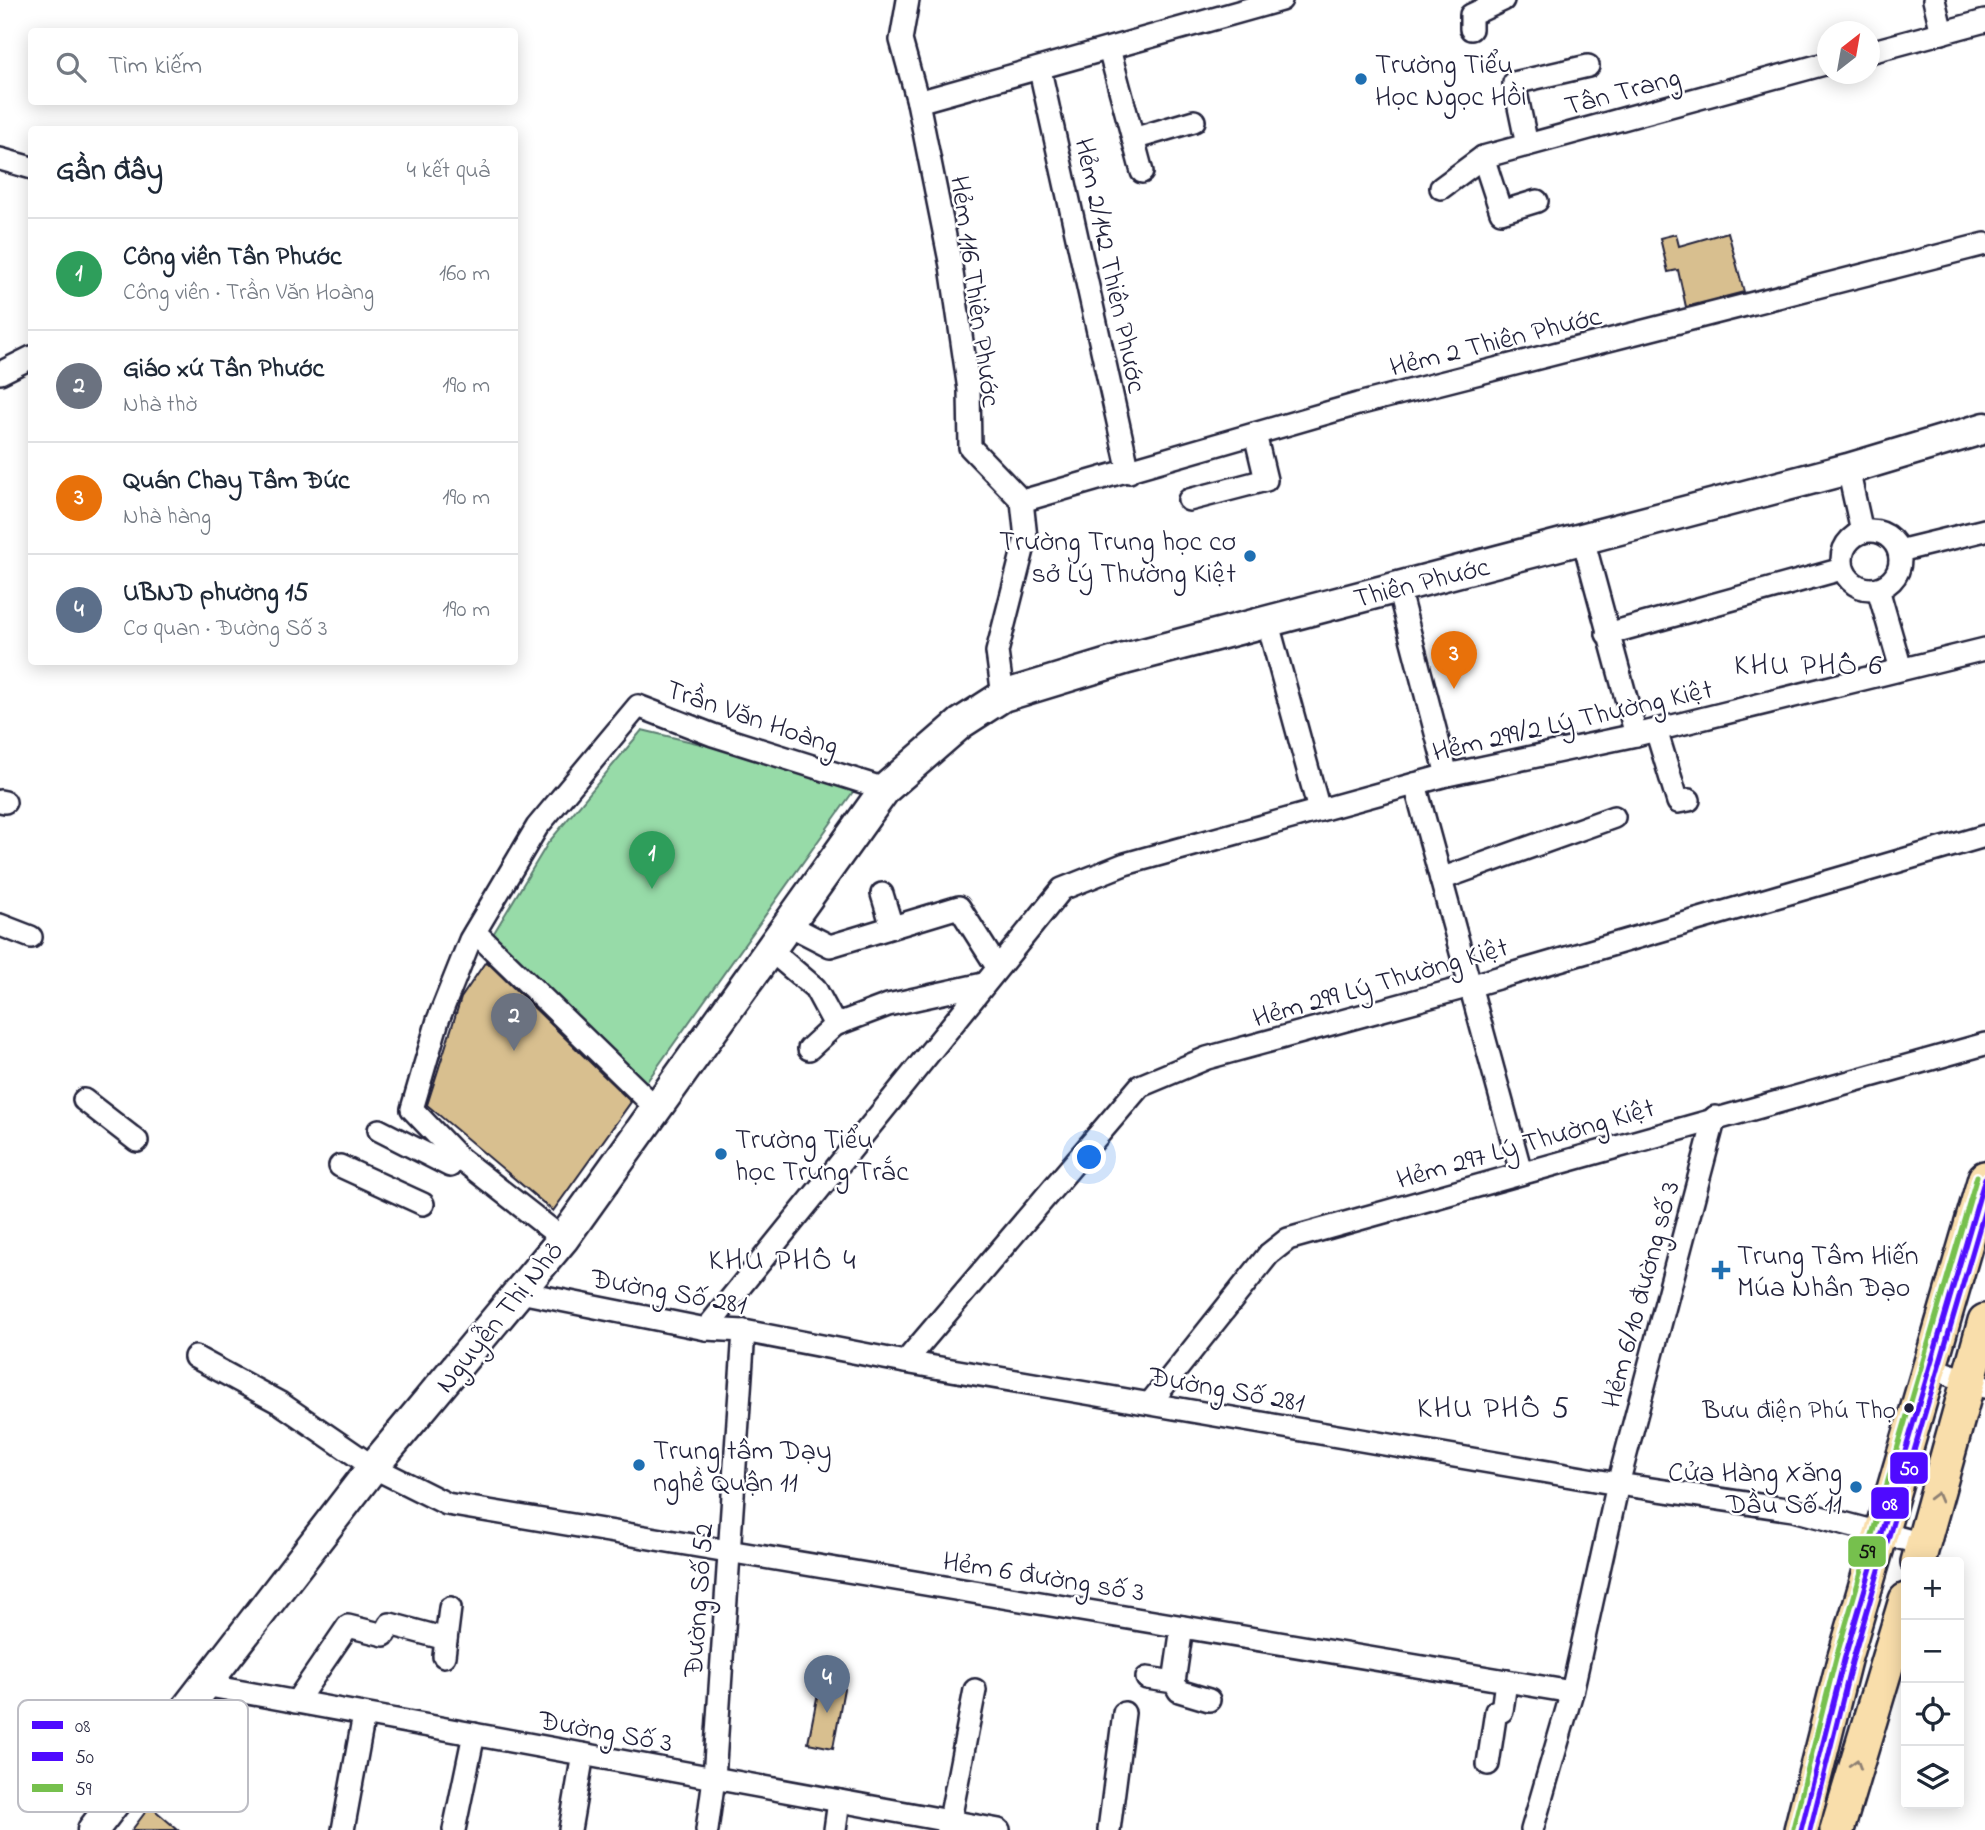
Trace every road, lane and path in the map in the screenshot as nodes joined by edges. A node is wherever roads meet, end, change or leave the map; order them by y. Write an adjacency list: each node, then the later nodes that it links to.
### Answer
1 (908, 0): 13 (street, Hẻm 116 Thiên Phước)
2 (1281, 0): 8 (street)
3 (1934, 0): 7 (street)
4 (1492, 2): 6 (street)
5 (1985, 21): 7 (street)
6 (1471, 29)
7 (1942, 33): 9 (street)
8 (1109, 49): 12 (street); 15 (street)
9 (1880, 49)
10 (1588, 66): 16 (street)
11 (1817, 66): 16 (street, Tân Trang)
12 (1040, 70): 13 (street); 29 (street, Hẻm 2/142 Thiên Phước)
13 (918, 102): 31 (street, Hẻm 116 Thiên Phước)
14 (1194, 121): 15 (street)
15 (1133, 139): 20 (street)
16 (1527, 145): 17 (street, Tân Trang)
17 (1483, 156): 21 (street, Tân Trang); 22 (street)
18 (0, 159): 19 (street)
19 (28, 167)
20 (1142, 172)
21 (1440, 188)
22 (1537, 201)
23 (1985, 244): 27 (street, Hẻm 2 Thiên Phước)
24 (28, 360): 25 (street)
25 (0, 373)
26 (1985, 428): 28 (street, Thiên Phước)
27 (1255, 434): 29 (street, Hẻm 2 Thiên Phước); 30 (street)
28 (1848, 469): 33 (street); 34 (street, Thiên Phước)
29 (1129, 472): 31 (street, Hẻm 2 Thiên Phước)
30 (1189, 500)
31 (1022, 501): 43 (street)
32 (1985, 530): 35 (street)
33 (1862, 532): 35 (street); 36 (street)
34 (1583, 539): 37 (street, Thiên Phước); 40 (street)
35 (1899, 551): 38 (street)
36 (1842, 569): 38 (street); 40 (street)
37 (1398, 588): 39 (street, Thiên Phước); 45 (street)
38 (1878, 589): 42 (street)
39 (1267, 620): 43 (street, Thiên Phước); 49 (street)
40 (1607, 634): 44 (street)
41 (1985, 649): 42 (street, Hẻm 299/2 Lý Thường Kiệt)
42 (1901, 668): 44 (street, Hẻm 299/2 Lý Thường Kiệt)
43 (1003, 696): 47 (street, Thiên Phước)
44 (1646, 733): 45 (street, Hẻm 299/2 Lý Thường Kiệt); 48 (street)
45 (1447, 775): 46 (street, Hẻm 299/2 Lý Thường Kiệt)
46 (1415, 783): 49 (street, Hẻm 299/2 Lý Thường Kiệt); 52 (street)
47 (886, 789): 54 (street, Nguyễn Thị Nhỏ); 57 (street, Trần Văn Hoàng)
48 (1689, 800)
49 (1319, 810): 60 (street, Hẻm 299/2 Lý Thường Kiệt)
50 (1614, 817): 52 (street)
51 (1985, 836): 61 (street, Hẻm 299 Lý Thường Kiệt)
52 (1441, 879): 61 (street)
53 (882, 894): 56 (street)
54 (788, 924): 56 (street); 59 (street, Nguyễn Thị Nhỏ)
55 (0, 925): 58 (street)
56 (892, 927): 60 (street)
57 (475, 932): 66 (street); 75 (street, Trần Văn Hoàng)
58 (32, 937)
59 (769, 949): 62 (street); 66 (street, Nguyễn Thị Nhỏ)
60 (990, 975): 62 (street); 78 (street, Hẻm 299/2 Lý Thường Kiệt)
61 (1470, 986): 72 (street); 81 (street, Hẻm 299 Lý Thường Kiệt)
62 (835, 1025): 64 (street)
63 (1985, 1044): 67 (street, Hẻm 297 Lý Thường Kiệt)
64 (809, 1049)
65 (84, 1100): 69 (street)
66 (655, 1107): 75 (street, Nguyễn Thị Nhỏ)
67 (1715, 1117): 72 (street, Hẻm 297 Lý Thường Kiệt); 86 (street, Hẻm 6/10 đường số 3)
68 (379, 1130): 71 (street)
69 (137, 1141)
70 (340, 1166): 74 (street)
71 (450, 1166)
72 (1521, 1172): 84 (street, Hẻm 297 Lý Thường Kiệt)
73 (1985, 1178): 82 (main road)
74 (423, 1204)
75 (563, 1239): 76 (street, Nguyễn Thị Nhỏ)
76 (520, 1292): 78 (street, Đường Số 281); 85 (street, Nguyễn Thị Nhỏ)
77 (1985, 1321): 83 (main road)
78 (706, 1329): 79 (street, Đường Số 281)
79 (744, 1331): 81 (street, Đường Số 281); 88 (street, Đường Số 52)
80 (195, 1357): 85 (street, Hẻm 6 đường số 3)
81 (905, 1362): 84 (street, Đường Số 281)
82 (1931, 1368): 83 (street); 87 (main road)
83 (1976, 1383): 89 (main road, one-way to 83)
84 (1150, 1403): 86 (street, Đường Số 281)
85 (373, 1467): 88 (street, Hẻm 6 đường số 3); 96 (street, Nguyễn Thị Nhỏ)
86 (1618, 1484): 87 (street, Đường Số 281); 98 (street, Hẻm 6/10 đường số 3)
87 (1881, 1534): 89 (street, Đường Số 281); 120 (main road)
88 (727, 1551): 92 (street, Hẻm 6 đường số 3); 107 (street, Đường Số 52)
89 (1921, 1553)
90 (450, 1608): 101 (street)
91 (1901, 1617): 121 (main road, one-way to 91)
92 (1182, 1627): 94 (street, Hẻm 6 đường số 3); 95 (street)
93 (1147, 1678): 95 (street)
94 (1506, 1681): 98 (street, Hẻm 6 đường số 3); 106 (street)
95 (1174, 1682): 100 (street)
96 (204, 1685): 99 (street, Nguyễn Thị Nhỏ); 101 (street, Đường Số 3)
97 (975, 1690): 110 (street)
98 (1572, 1692): 119 (street)
99 (193, 1700)
100 (1209, 1700)
101 (296, 1702): 103 (street, Đường Số 3)
102 (1124, 1713): 118 (street)
103 (364, 1715): 104 (street, Đường Số 3); 112 (street)
104 (474, 1734): 105 (street, Đường Số 3); 113 (street)
105 (583, 1754): 107 (street, Đường Số 3); 114 (street)
106 (1488, 1764)
107 (714, 1778): 108 (street, Đường Số 3); 115 (street, Đường Số 52)
108 (839, 1801): 110 (street, Đường Số 3); 116 (street)
109 (107, 1812): 111 (street, Nguyễn Thị Nhỏ)
110 (949, 1826): 117 (street, Đường Số 3)
111 (93, 1830)
112 (343, 1830)
113 (454, 1830)
114 (570, 1830)
115 (707, 1830)
116 (835, 1830)
117 (999, 1830)
118 (1109, 1830)
119 (1532, 1830)
120 (1801, 1830)
121 (1837, 1830)

